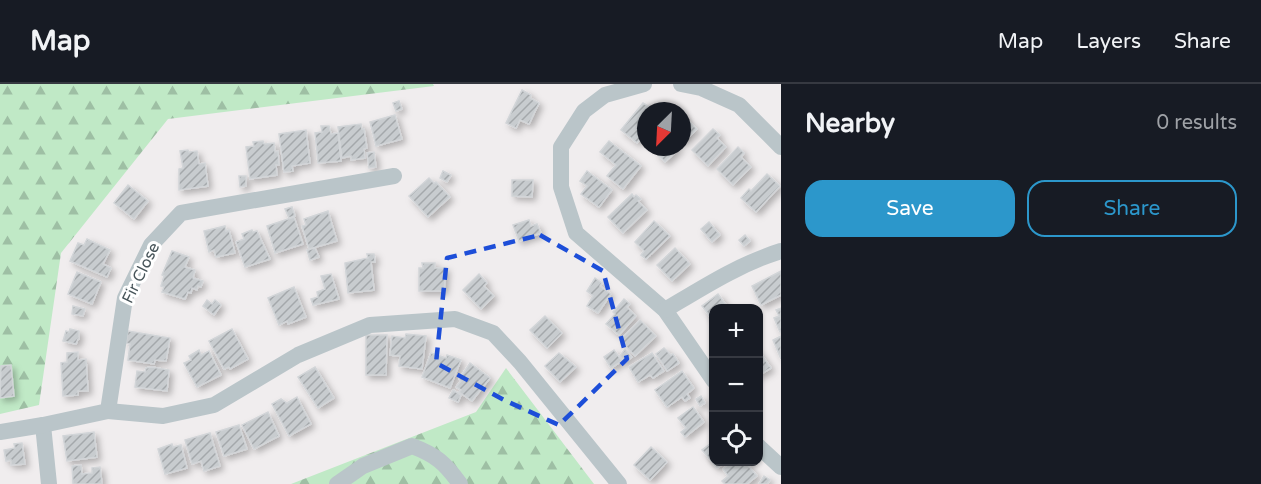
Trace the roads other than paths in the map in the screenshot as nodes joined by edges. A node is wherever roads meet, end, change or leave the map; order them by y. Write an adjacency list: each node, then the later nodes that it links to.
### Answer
1 (644, 84): 6 (street)
2 (681, 84): 3 (street)
3 (781, 147)
4 (394, 176): 8 (street, Fir Close)
5 (781, 251): 6 (street)
6 (665, 310): 7 (street)
7 (709, 374)
8 (108, 411): 9 (street); 16 (street)
9 (44, 425): 10 (street); 13 (street)
10 (0, 432)
11 (763, 450): 12 (street)
12 (781, 467)
13 (49, 484)
14 (337, 484): 15 (street)
15 (460, 484)
16 (619, 484)

